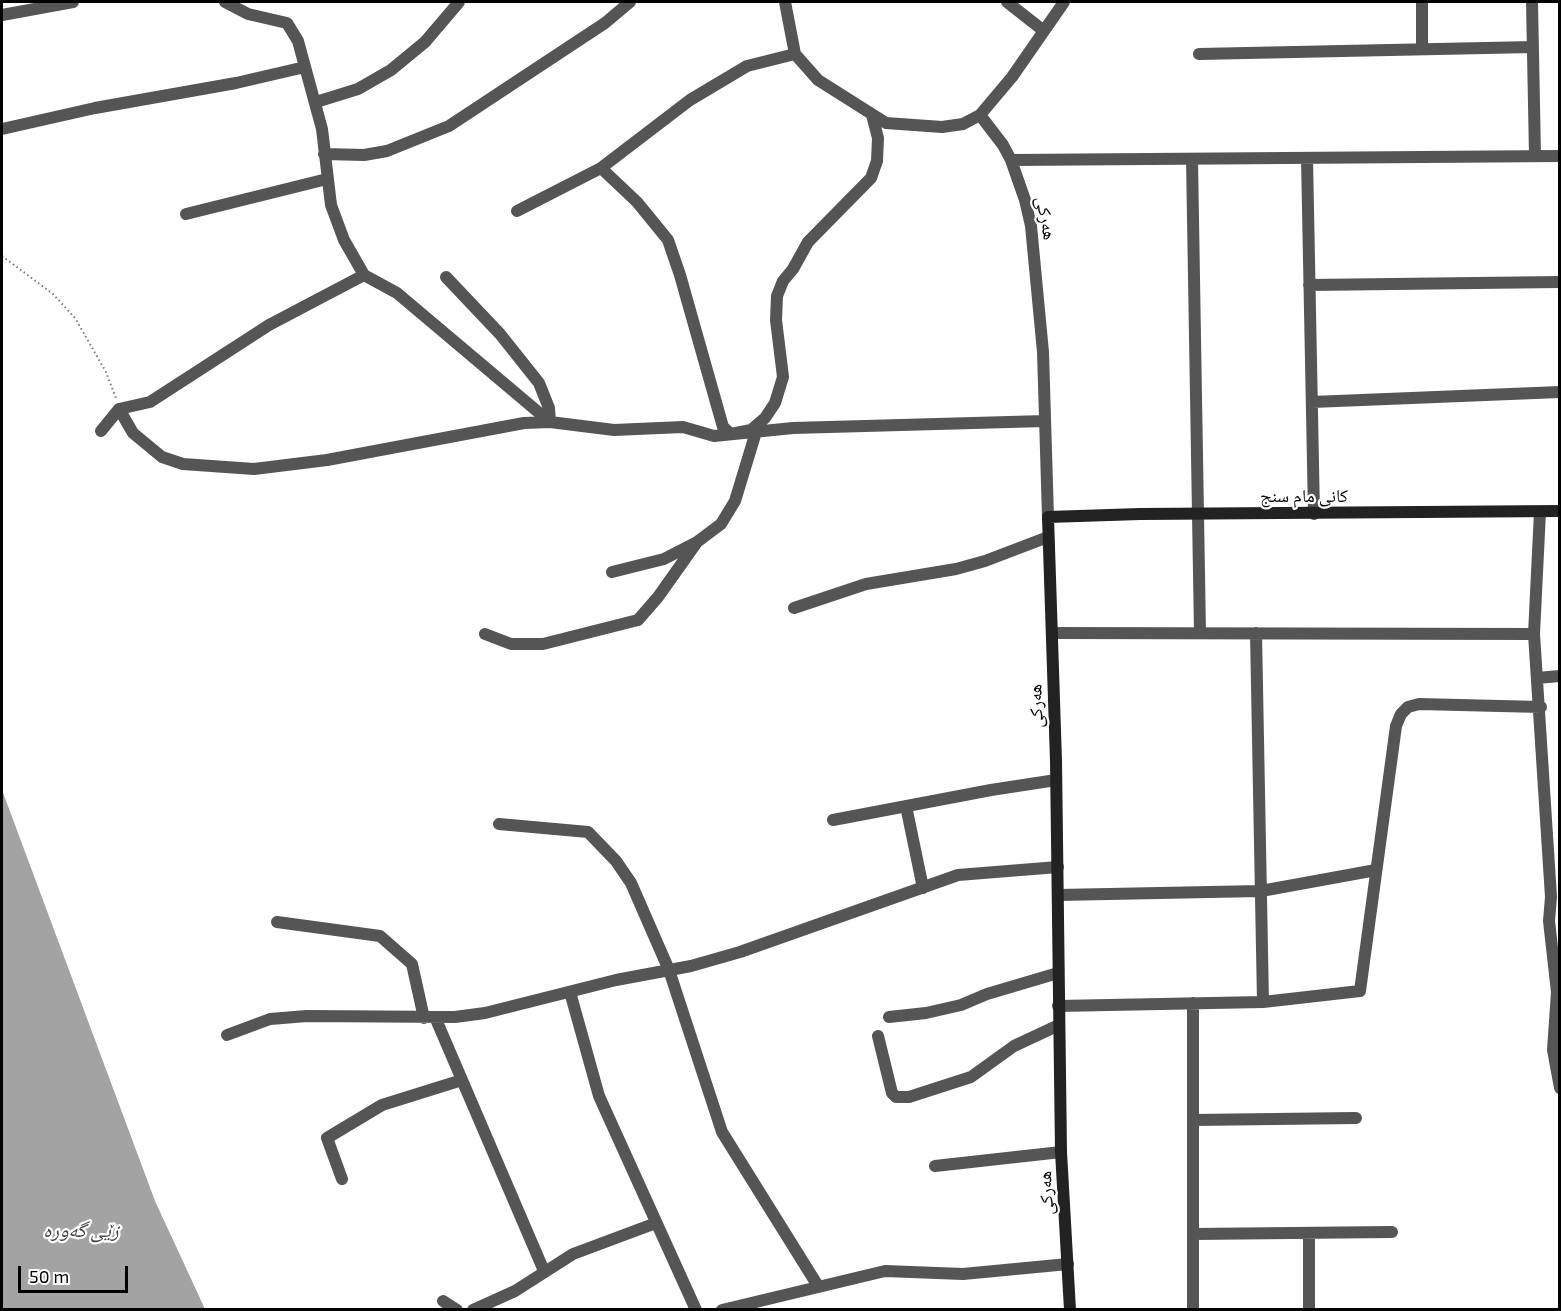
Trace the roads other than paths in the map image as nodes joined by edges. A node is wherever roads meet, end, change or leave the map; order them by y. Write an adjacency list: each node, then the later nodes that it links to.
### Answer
1 (73, 2): 10 (street)
2 (225, 2): 16 (street)
3 (459, 2): 17 (street)
4 (630, 2): 21 (street)
5 (786, 2): 14 (street)
6 (1006, 2): 11 (street)
7 (1064, 2): 11 (street)
8 (1422, 2): 13 (street)
9 (1532, 2): 12 (street)
10 (2, 15)
11 (1044, 31): 19 (street)
12 (1533, 47): 13 (street); 22 (street)
13 (1422, 48): 15 (street)
14 (795, 54): 18 (street); 27 (street)
15 (1198, 54)
16 (305, 67): 17 (street); 20 (street)
17 (316, 102): 21 (street)
18 (872, 115): 19 (street); 42 (street)
19 (980, 115): 26 (street, هەرکی)
20 (2, 129)
21 (324, 154): 28 (street)
22 (1534, 156): 23 (street); 24 (street)
23 (1560, 156)
24 (1307, 158): 25 (street); 34 (street)
25 (1192, 159): 26 (street); 45 (street)
26 (1011, 160): 38 (street, هەرکی)
27 (601, 168): 29 (street); 42 (street)
28 (327, 179): 30 (street); 31 (street)
29 (517, 211)
30 (186, 214)
31 (364, 276): 37 (street); 39 (street)
32 (446, 277): 39 (street)
33 (1560, 282): 34 (street)
34 (1309, 285): 36 (street)
35 (1560, 392): 36 (street)
36 (1312, 402): 46 (street)
37 (119, 409): 39 (street); 40 (street)
38 (1045, 421): 41 (street); 47 (street, هەرکی)
39 (550, 423): 42 (street)
40 (101, 431)
41 (756, 432): 42 (street); 49 (street)
42 (731, 434)
43 (1560, 511): 44 (street, کانی مام سنج)
44 (1540, 512): 46 (street, کانی مام سنج); 56 (street)
45 (1199, 513): 46 (street, کانی مام سنج); 47 (street, کانی مام سنج); 53 (street)
46 (1314, 514)
47 (1048, 517): 48 (street, هەرکی)
48 (1048, 537): 51 (street); 52 (street, هەرکی)
49 (698, 542): 50 (street); 55 (street)
50 (612, 572)
51 (794, 608)
52 (1052, 633): 53 (street); 60 (street, هەرکی)
53 (1200, 633): 54 (street)
54 (1256, 633): 56 (street); 67 (street)
55 (485, 634)
56 (1534, 634): 58 (street)
57 (1560, 676): 58 (street)
58 (1537, 678): 59 (street)
59 (1540, 707): 65 (street); 69 (street)
60 (1056, 780): 61 (street); 64 (street, هەرکی)
61 (906, 806): 62 (street); 66 (street)
62 (833, 820)
63 (499, 824): 71 (street)
64 (1058, 867): 66 (street); 68 (street, هەرکی)
65 (1376, 870): 67 (street); 74 (street)
66 (923, 888): 71 (street)
67 (1261, 891): 68 (street); 74 (street)
68 (1058, 895): 72 (street, هەرکی)
69 (1555, 897): 83 (street)
70 (277, 922): 78 (street)
71 (669, 970): 73 (street); 95 (street)
72 (1058, 974): 76 (street, هەرکی); 77 (street)
73 (570, 992): 78 (street); 89 (street)
74 (1263, 1002): 75 (street)
75 (1192, 1003): 76 (street); 85 (street)
76 (1058, 1006): 79 (street, هەرکی)
77 (889, 1017)
78 (429, 1018): 80 (street); 82 (street)
79 (1059, 1025): 81 (street); 86 (street, هەرکی)
80 (227, 1035)
81 (878, 1036)
82 (462, 1080): 88 (street); 94 (street)
83 (1560, 1088)
84 (1356, 1118): 85 (street)
85 (1193, 1120): 92 (street)
86 (1061, 1152): 87 (street); 93 (street, هەرکی)
87 (935, 1166)
88 (342, 1179)
89 (656, 1222): 94 (street); 99 (street)
90 (1392, 1232): 91 (street)
91 (1309, 1233): 92 (street); 103 (street)
92 (1193, 1234): 102 (street)
93 (1068, 1264): 95 (street); 101 (street, هەرکی)
94 (544, 1271): 98 (street)
95 (818, 1286): 100 (street)
96 (443, 1301): 97 (street)
97 (457, 1310)
98 (473, 1310)
99 (696, 1310)
100 (722, 1310)
101 (1070, 1310)
102 (1193, 1310)
103 (1309, 1310)

